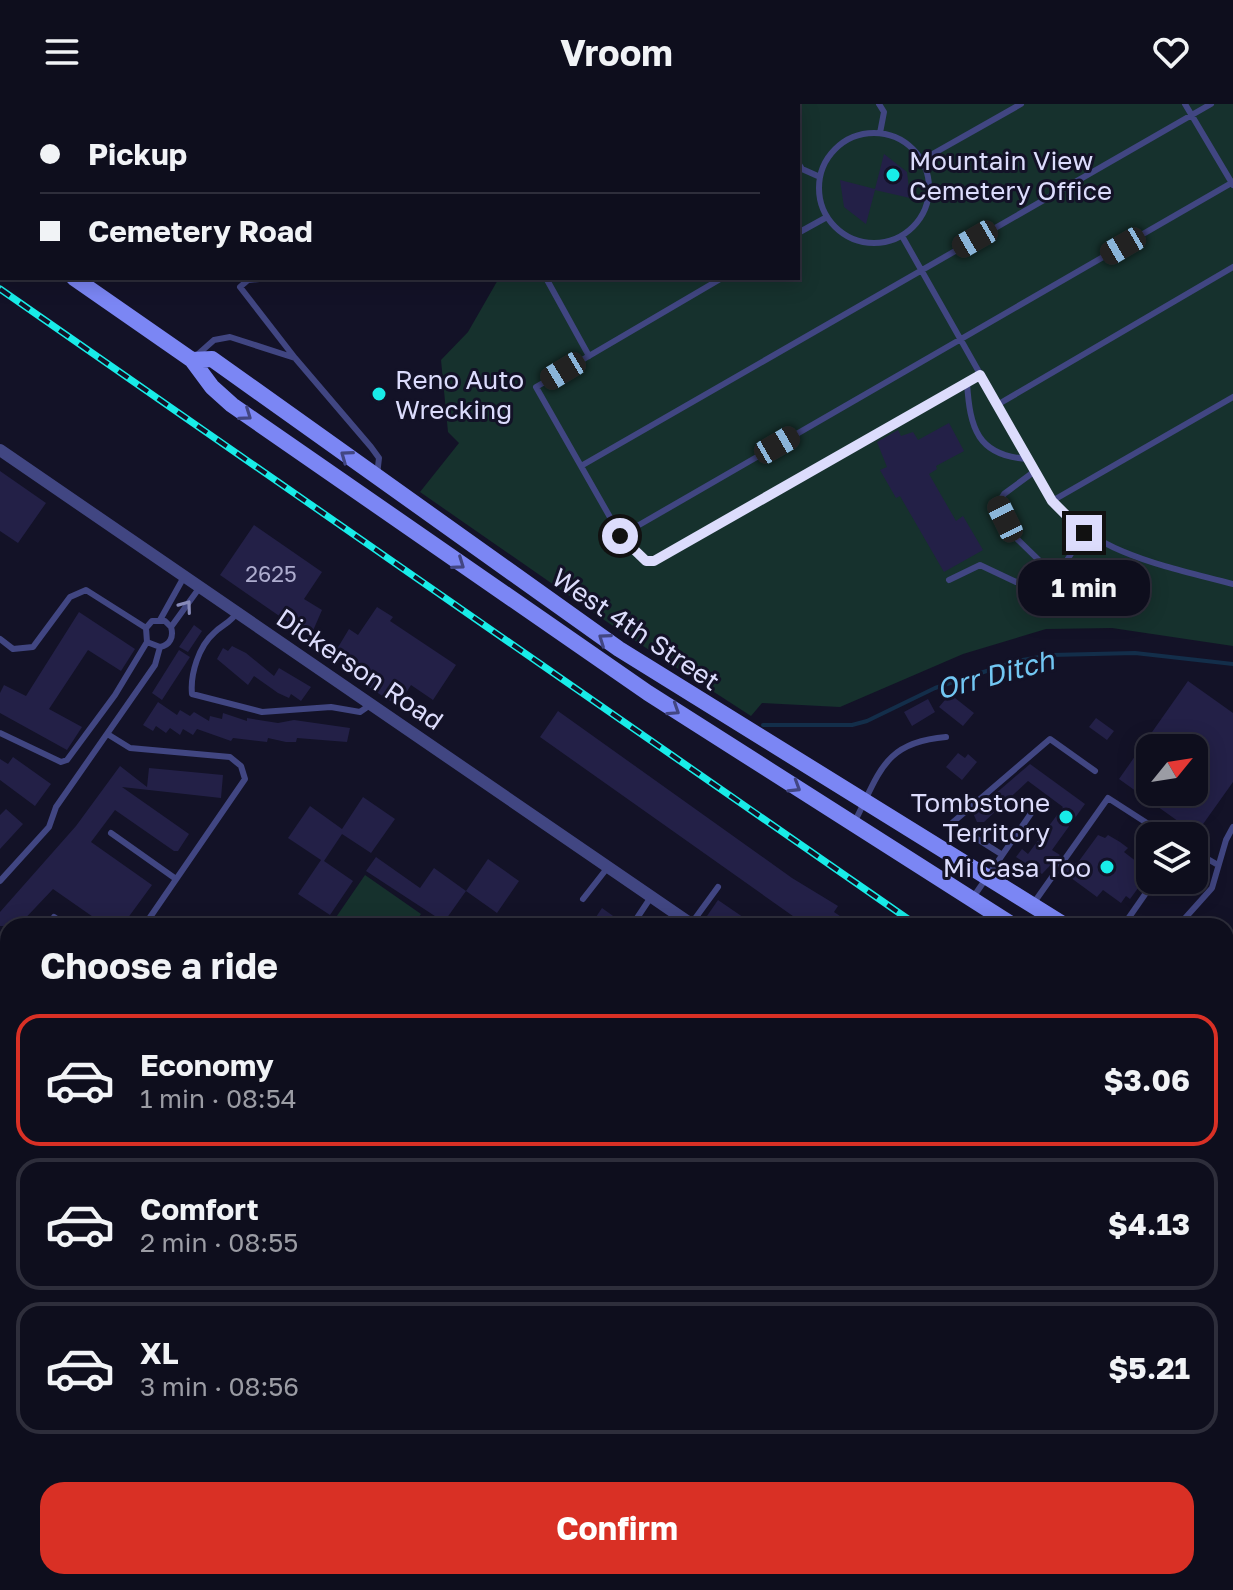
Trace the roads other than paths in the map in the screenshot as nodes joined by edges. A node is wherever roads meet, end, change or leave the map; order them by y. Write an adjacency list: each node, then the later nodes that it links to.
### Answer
1 (879, 104): 6 (lane)
2 (1021, 104): 7 (lane)
3 (1185, 104): 5 (lane)
4 (1211, 104): 5 (lane)
5 (1191, 115): 10 (lane); 15 (lane)
6 (880, 133): 7 (lane); 9 (lane)
7 (922, 160): 13 (lane)
8 (800, 166): 9 (lane)
9 (820, 177): 11 (lane)
10 (1233, 183): 20 (lane)
11 (827, 217): 12 (lane); 13 (lane)
12 (800, 232)
13 (902, 236): 15 (lane)
14 (1233, 267): 27 (lane)
15 (921, 270): 20 (lane); 30 (lane)
16 (77, 280): 23 (main road, West 4th Street)
17 (248, 280): 22 (lane)
18 (547, 280): 21 (lane)
19 (719, 280): 21 (lane)
20 (960, 340): 24 (lane); 35 (lane)
21 (589, 356): 30 (lane)
22 (295, 358): 23 (lane); 32 (lane)
23 (192, 360): 32 (main road, West 4th Street, one-way to 23); 56 (main road, West 4th Street, one-way to 56)
24 (980, 375): 25 (lane); 27 (lane)
25 (967, 383): 29 (lane); 35 (lane)
26 (1233, 397): 33 (lane)
27 (997, 405): 29 (lane)
28 (0, 450): 37 (street, Dickerson Road)
29 (1028, 459): 31 (lane)
30 (581, 466): 35 (lane)
31 (1035, 471): 33 (lane); 36 (lane)
32 (377, 479): 53 (main road, West 4th Street, one-way to 32)
33 (1052, 501): 34 (lane)
34 (1084, 533): 36 (lane); 39 (lane)
35 (620, 536)
36 (1052, 573): 38 (lane)
37 (185, 575): 40 (street, Dickerson Road); 42 (lane)
38 (949, 580)
39 (1233, 584)
40 (201, 585): 41 (street, Dickerson Road); 43 (lane, one-way to 40)
41 (238, 611): 48 (street, Dickerson Road); 48 (lane)
42 (160, 620): 43 (lane); 44 (lane)
43 (171, 627): 47 (lane)
44 (146, 628): 45 (lane); 46 (lane)
45 (0, 639)
46 (147, 642): 47 (lane); 49 (lane)
47 (160, 647): 50 (lane)
48 (372, 703): 64 (street, Dickerson Road)
49 (0, 733)
50 (109, 735): 66 (lane); 67 (lane)
51 (946, 737): 53 (lane)
52 (1095, 771): 61 (lane)
53 (865, 802): 56 (lane); 65 (main road, West 4th Street)
54 (1034, 809): 61 (lane)
55 (1145, 822): 73 (lane)
56 (854, 824): 72 (main road, West 4th Street)
57 (1233, 827): 59 (lane)
58 (111, 833): 66 (lane)
59 (1226, 840): 60 (lane); 63 (lane)
60 (1233, 846)
61 (1001, 854): 65 (lane)
62 (1208, 859): 63 (lane)
63 (1218, 865): 81 (lane)
64 (608, 867): 70 (street, Dickerson Road); 71 (lane)
65 (985, 876): 72 (lane); 73 (main road, West 4th Street)
66 (176, 879): 74 (lane)
67 (0, 881)
68 (718, 887): 77 (lane)
69 (1145, 894): 80 (lane)
70 (651, 897): 75 (lane); 76 (street, Dickerson Road)
71 (583, 899)
72 (972, 899): 78 (main road, West 4th Street)
73 (1033, 905): 79 (main road, West 4th Street)
74 (149, 918)
75 (637, 918)
76 (682, 918)
77 (697, 918)
78 (1002, 918)
79 (1053, 918)
80 (1129, 918)
81 (1185, 918)

